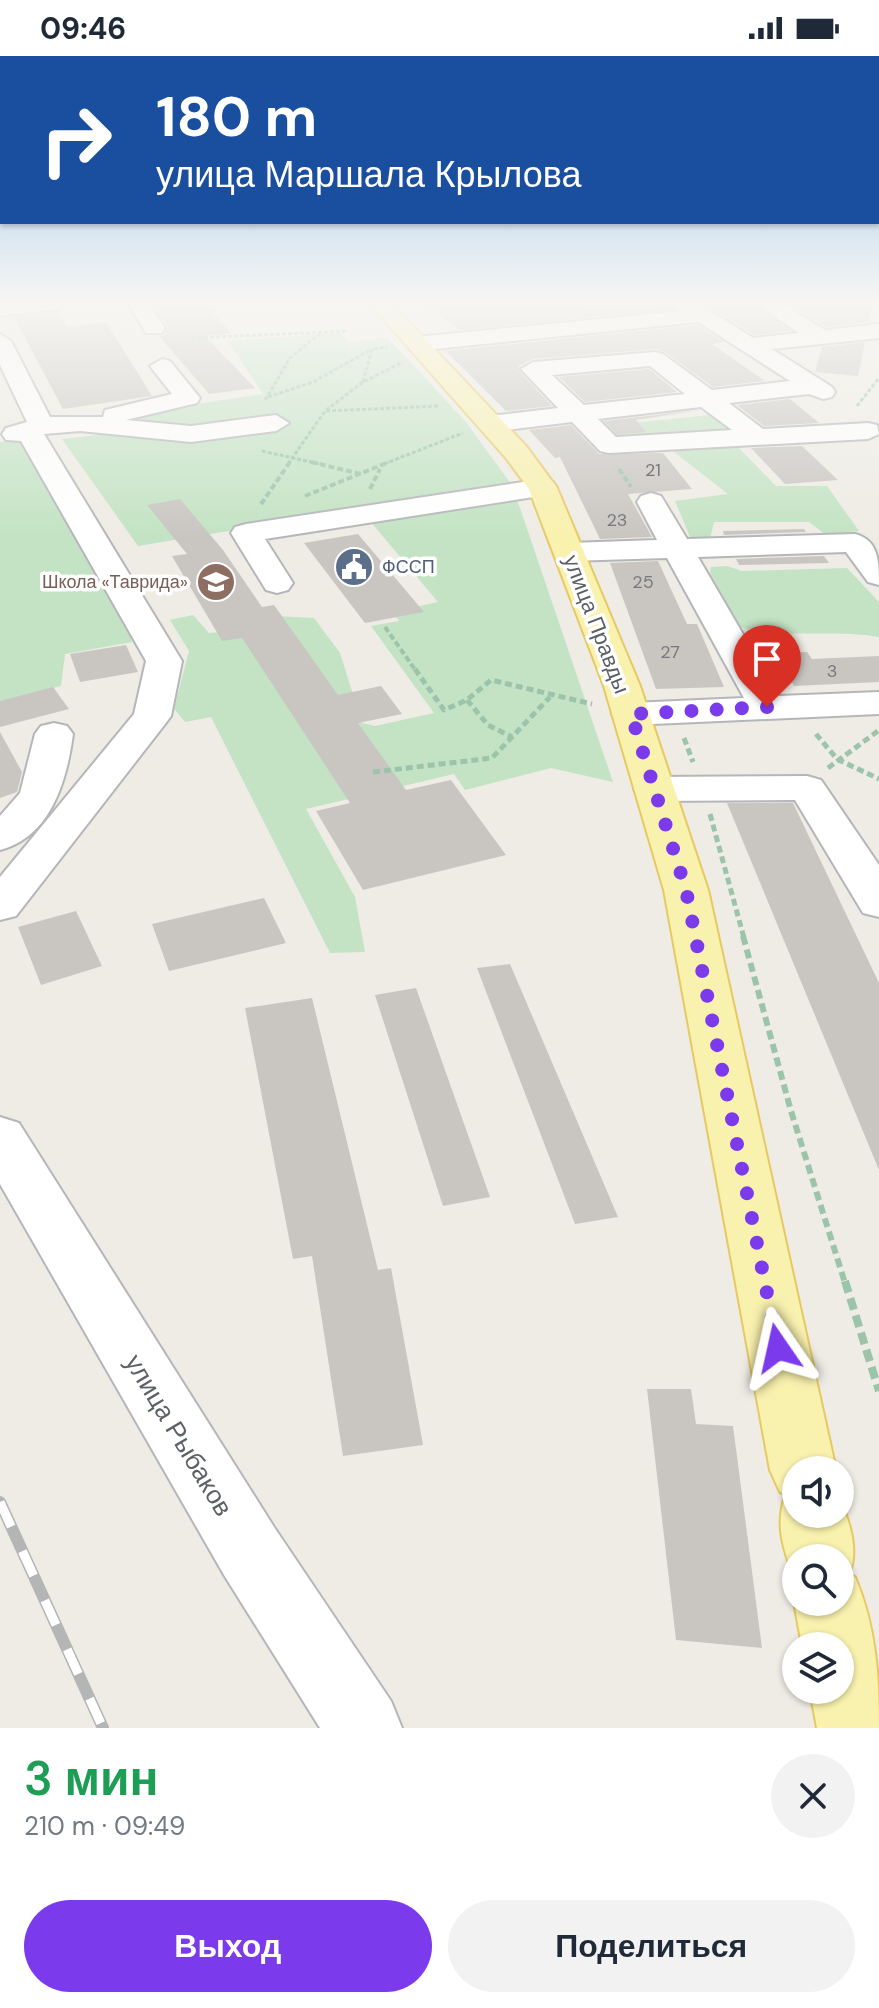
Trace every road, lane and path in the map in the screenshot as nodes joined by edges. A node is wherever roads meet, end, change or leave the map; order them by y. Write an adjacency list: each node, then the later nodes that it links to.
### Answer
1 (10, 381): 21 (street)
2 (174, 381): 19 (street)
3 (276, 381): 12 (path)
4 (315, 381): 12 (path)
5 (436, 381): 20 (main road, улица Правды)
6 (545, 381): 17 (street)
7 (684, 381): 13 (street)
8 (805, 381): 11 (street)
9 (877, 381): 15 (path)
10 (363, 382): 16 (path)
11 (813, 386): 13 (street); 22 (street)
12 (265, 398): 18 (path); 18 (path)
13 (707, 399): 17 (street); 23 (street)
14 (448, 406): 16 (path)
15 (857, 406)
16 (325, 411): 25 (path)
17 (578, 414): 20 (street); 24 (street)
18 (259, 417): 19 (street); 25 (path)
19 (80, 423): 21 (street)
20 (482, 426): 26 (path); 27 (main road, улица Правды)
21 (23, 431): 50 (street)
22 (875, 436): 23 (street)
23 (757, 437): 24 (street)
24 (609, 445): 29 (path)
25 (295, 459): 26 (path); 30 (path)
26 (363, 474): 28 (path)
27 (543, 488): 32 (main road, улица Правды); 34 (street)
28 (291, 501)
29 (651, 502): 31 (street)
30 (252, 515)
31 (677, 548): 32 (street); 33 (street); 39 (street)
32 (569, 552): 40 (main road, улица Правды)
33 (879, 575)
34 (277, 583)
35 (385, 627): 37 (path)
36 (551, 696): 37 (path); 40 (path); 43 (path)
37 (467, 700): 43 (path)
38 (879, 703): 39 (street)
39 (780, 707): 40 (street); 44 (path)
40 (614, 710): 47 (main road, улица Правды)
41 (879, 731): 44 (path)
42 (54, 734): 48 (street)
43 (512, 737): 45 (path)
44 (837, 759): 46 (path)
45 (373, 772)
46 (879, 779)
47 (654, 789): 49 (street); 52 (main road, улица Правды)
48 (0, 837)
49 (879, 903)
50 (0, 906)
51 (0, 1137): 54 (street, улица Рыбаков)
52 (800, 1456)
53 (850, 1704): 55 (main road)
54 (364, 1728)
55 (855, 1728)

